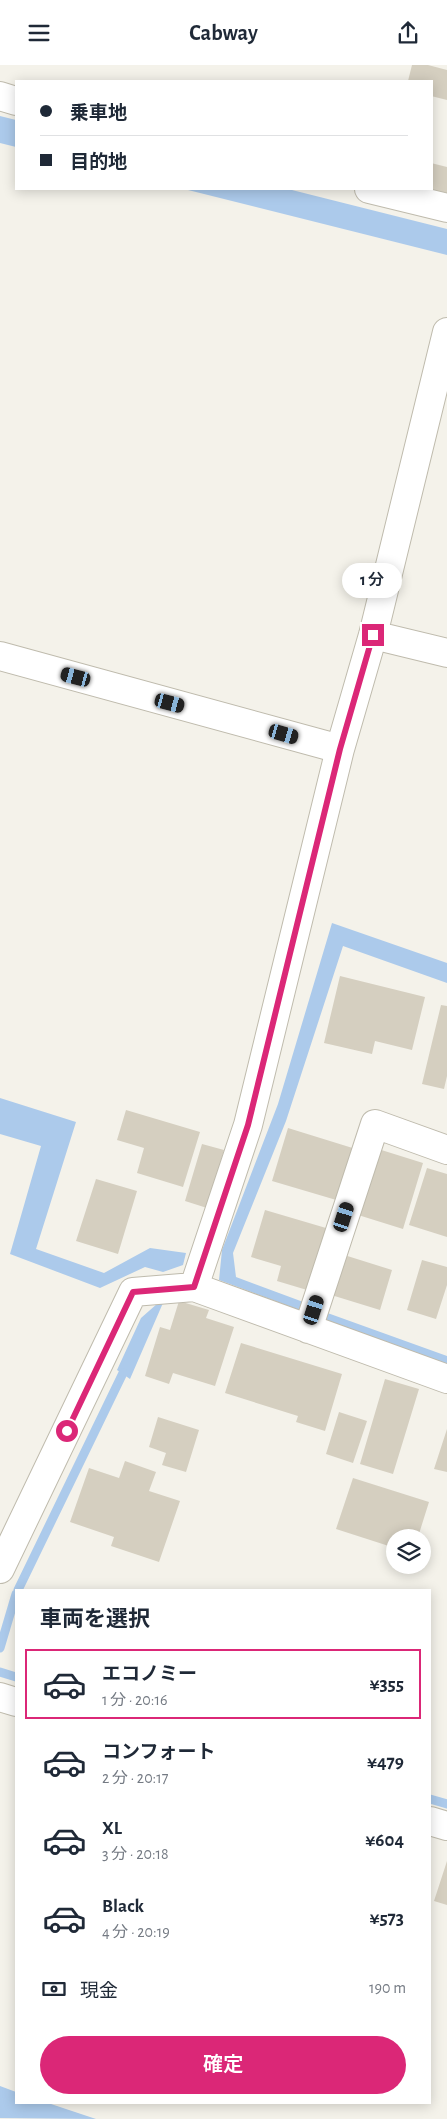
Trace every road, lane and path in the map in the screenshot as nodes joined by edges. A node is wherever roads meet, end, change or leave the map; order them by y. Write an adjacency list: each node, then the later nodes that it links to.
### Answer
1 (0, 97): 2 (street)
2 (15, 101)
3 (373, 190): 4 (street)
4 (447, 208)
5 (447, 332): 6 (street)
6 (373, 635): 7 (street); 9 (street)
7 (447, 653)
8 (0, 656): 9 (street)
9 (340, 749): 11 (street)
10 (447, 1150): 12 (street)
11 (194, 1287): 12 (street); 14 (street)
12 (308, 1329): 13 (street)
13 (447, 1379)
14 (0, 1569)
15 (0, 1697): 16 (street)
16 (15, 1702)
17 (431, 1821): 18 (street)
18 (447, 1826)

